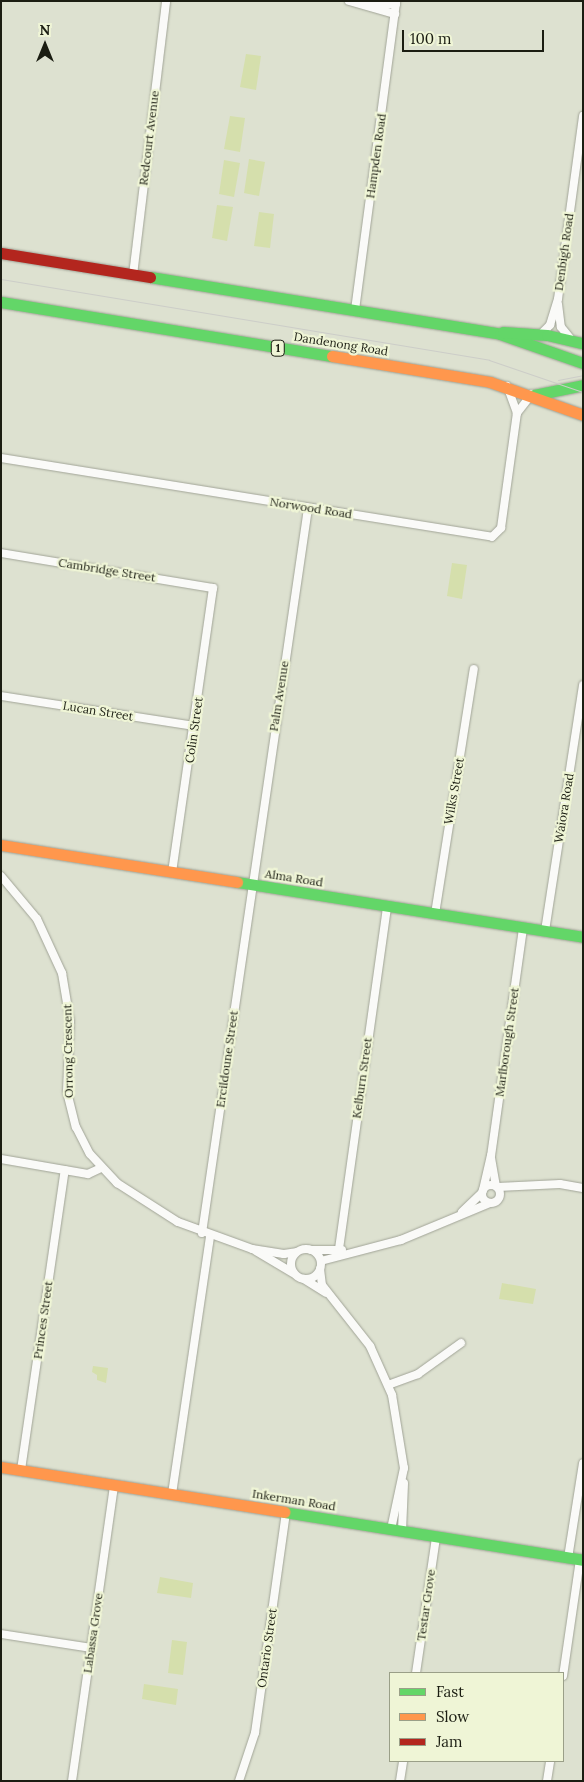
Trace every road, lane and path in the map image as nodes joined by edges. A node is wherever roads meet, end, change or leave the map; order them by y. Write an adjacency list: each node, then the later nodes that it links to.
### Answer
1 (166, 1): 8 (street, Redcourt Avenue)
2 (349, 1): 4 (street)
3 (396, 3): 4 (street); 5 (street, Hampden Road)
4 (359, 5): 5 (street)
5 (395, 14): 11 (street, Hampden Road)
6 (583, 116): 9 (street, Denbigh Road)
7 (1, 253): 8 (main road)
8 (133, 274): 11 (main road)
9 (558, 299): 13 (street, Denbigh Road); 14 (street, Denbigh Road)
10 (1, 302): 17 (main road, Dandenong Road / 1)
11 (355, 310): 12 (main road)
12 (487, 331): 13 (main road); 15 (main road)
13 (541, 334): 14 (main road)
14 (580, 343)
15 (583, 362)
16 (583, 385): 18 (main road)
17 (507, 386): 18 (main road, Dandenong Road / 1); 19 (street, Norwood Road)
18 (533, 395): 19 (street); 20 (main road, Dandenong Road / 1)
19 (516, 413): 22 (street, Norwood Road)
20 (583, 416)
21 (1, 458): 22 (street, Norwood Road)
22 (308, 508): 33 (street, Palm Avenue)
23 (1, 553): 24 (street, Cambridge Street)
24 (213, 588): 28 (street, Colin Street)
25 (474, 669): 36 (street, Wilks Street)
26 (583, 685): 38 (street, Waiora Road)
27 (1, 696): 28 (street, Lucan Street)
28 (194, 726): 30 (street, Colin Street)
29 (1, 845): 30 (main road, Alma Road)
30 (172, 872): 33 (main road, Alma Road)
31 (1, 876): 34 (street, Orrong Crescent)
32 (1, 881): 34 (street, Orrong Crescent)
33 (252, 885): 35 (main road, Alma Road); 51 (street, Ercildoune Street)
34 (11, 888): 42 (street, Orrong Crescent)
35 (387, 906): 36 (main road, Alma Road); 55 (street, Kelburn Street)
36 (435, 914): 37 (main road, Alma Road)
37 (523, 928): 38 (main road, Alma Road); 40 (street, Marlborough Street)
38 (545, 931): 39 (main road, Alma Road)
39 (583, 937)
40 (491, 1156): 45 (street, Marlborough Street); 47 (street, Marlborough Street)
41 (1, 1159): 43 (street)
42 (101, 1168): 43 (street); 51 (street, Orrong Crescent)
43 (65, 1170): 64 (street, Princes Street)
44 (525, 1186): 45 (street); 46 (street); 48 (street)
45 (497, 1187): 47 (street); 48 (street)
46 (583, 1188)
47 (482, 1192): 49 (street); 50 (street)
48 (499, 1199): 49 (street)
49 (490, 1203): 50 (street)
50 (456, 1217): 55 (street)
51 (206, 1234): 52 (street, Orrong Crescent); 66 (street, Ercildoune Street)
52 (252, 1249): 54 (street, Orrong Crescent); 57 (street, Orrong Crescent)
53 (311, 1250): 54 (street); 55 (street); 56 (street)
54 (296, 1252): 57 (street)
55 (338, 1253): 56 (street)
56 (320, 1265): 58 (street); 59 (street)
57 (294, 1274): 58 (street)
58 (304, 1279): 59 (street)
59 (330, 1296): 61 (street)
60 (461, 1344): 61 (street)
61 (388, 1385): 68 (street)
62 (583, 1463): 70 (street)
63 (1, 1467): 64 (main road, Inkerman Road)
64 (21, 1470): 65 (main road, Inkerman Road)
65 (114, 1485): 66 (main road, Inkerman Road); 73 (street, Labassa Grove)
66 (172, 1494): 67 (main road, Inkerman Road)
67 (286, 1513): 68 (main road, Inkerman Road); 79 (street, Ontario Street)
68 (397, 1530): 69 (main road, Inkerman Road)
69 (436, 1537): 70 (main road, Inkerman Road); 74 (street, Testar Grove)
70 (568, 1558): 71 (main road, Inkerman Road)
71 (581, 1560): 75 (street)
72 (1, 1634): 73 (street)
73 (91, 1648): 78 (street, Labassa Grove)
74 (416, 1672)
75 (564, 1672)
76 (403, 1762): 80 (street)
77 (550, 1762): 81 (street)
78 (72, 1781)
79 (239, 1781)
80 (400, 1781)
81 (547, 1781)

